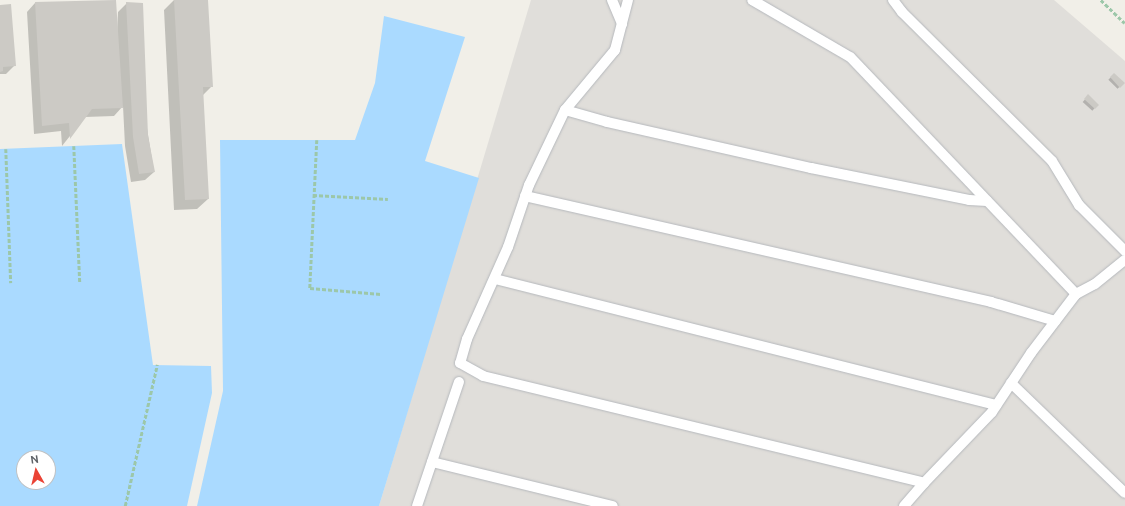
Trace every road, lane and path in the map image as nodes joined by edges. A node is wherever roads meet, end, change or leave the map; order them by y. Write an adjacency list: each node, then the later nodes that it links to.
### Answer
1 (612, 0): 7 (lane)
2 (628, 0): 7 (lane)
3 (752, 0): 15 (lane)
4 (893, 0): 16 (lane)
5 (1101, 0): 6 (path)
6 (1125, 23)
7 (622, 24): 8 (lane)
8 (565, 110): 13 (lane); 15 (lane)
9 (317, 140): 12 (path)
10 (74, 146): 20 (path)
11 (6, 149): 19 (path)
12 (313, 195): 14 (path); 21 (path)
13 (525, 196): 18 (lane); 23 (lane)
14 (388, 199)
15 (988, 201): 22 (lane)
16 (1125, 251)
17 (1125, 260): 22 (lane)
18 (494, 279): 27 (lane); 29 (lane)
19 (11, 283)
20 (80, 283)
21 (381, 294)
22 (1076, 294): 23 (lane)
23 (1055, 321): 26 (lane)
24 (158, 365): 31 (path)
25 (459, 382): 28 (lane)
26 (1011, 383): 27 (lane); 30 (lane)
27 (996, 405): 29 (lane)
28 (432, 462): 32 (lane); 33 (lane)
29 (924, 483): 34 (lane)
30 (1125, 493)
31 (125, 506)
32 (417, 506)
33 (613, 506)
34 (904, 506)

